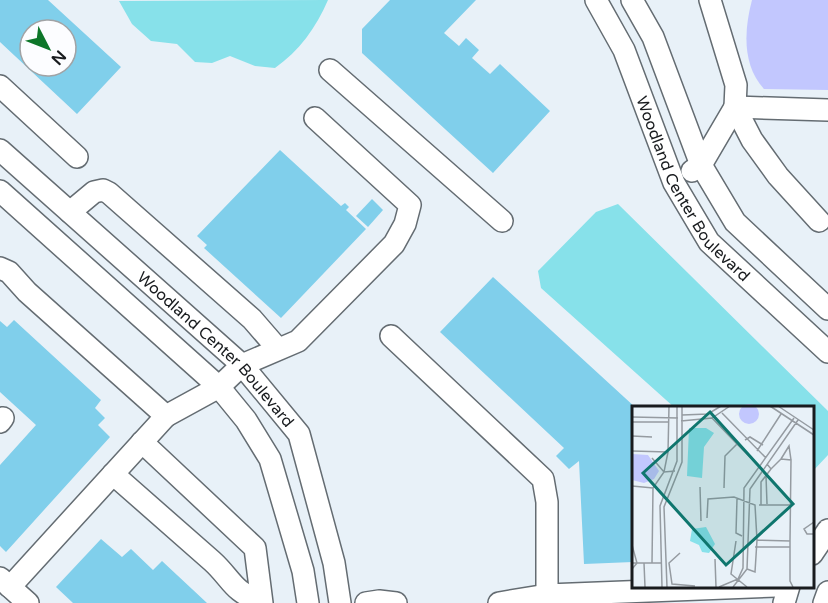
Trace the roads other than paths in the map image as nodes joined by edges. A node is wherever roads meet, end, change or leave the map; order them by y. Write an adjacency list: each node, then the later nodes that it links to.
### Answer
1 (596, 0): 12 (street, Woodland Center Boulevard)
2 (632, 0): 11 (street, Woodland Center Boulevard)
3 (710, 0): 6 (street)
4 (330, 70): 15 (street)
5 (0, 86): 10 (street)
6 (735, 107): 7 (street); 11 (street); 16 (street)
7 (828, 110)
8 (315, 118): 20 (street)
9 (0, 150): 14 (street, Woodland Center Boulevard)
10 (77, 157)
11 (700, 165): 12 (street); 18 (street, Woodland Center Boulevard)
12 (674, 183): 21 (street, Woodland Center Boulevard)
13 (0, 191): 23 (street, Woodland Center Boulevard)
14 (70, 212): 20 (street); 22 (street, Woodland Center Boulevard)
15 (502, 221)
16 (825, 221)
17 (0, 268): 24 (street)
18 (828, 309)
19 (391, 336): 33 (street)
20 (278, 350): 22 (street)
21 (828, 352)
22 (242, 364): 23 (street); 37 (street, Woodland Center Boulevard)
23 (219, 387): 24 (street); 36 (street, Woodland Center Boulevard)
24 (166, 416): 25 (street)
25 (142, 442): 26 (street); 34 (street)
26 (113, 474): 29 (street); 34 (street)
27 (828, 530): 28 (street)
28 (813, 552)
29 (5, 582): 35 (street)
30 (730, 588): 33 (street)
31 (788, 588): 41 (street)
32 (828, 592): 42 (street)
33 (547, 596): 40 (street)
34 (261, 602)
35 (28, 603)
36 (308, 603)
37 (340, 603)
38 (366, 603): 39 (street)
39 (396, 603)
40 (499, 603)
41 (784, 603)
42 (824, 603)

